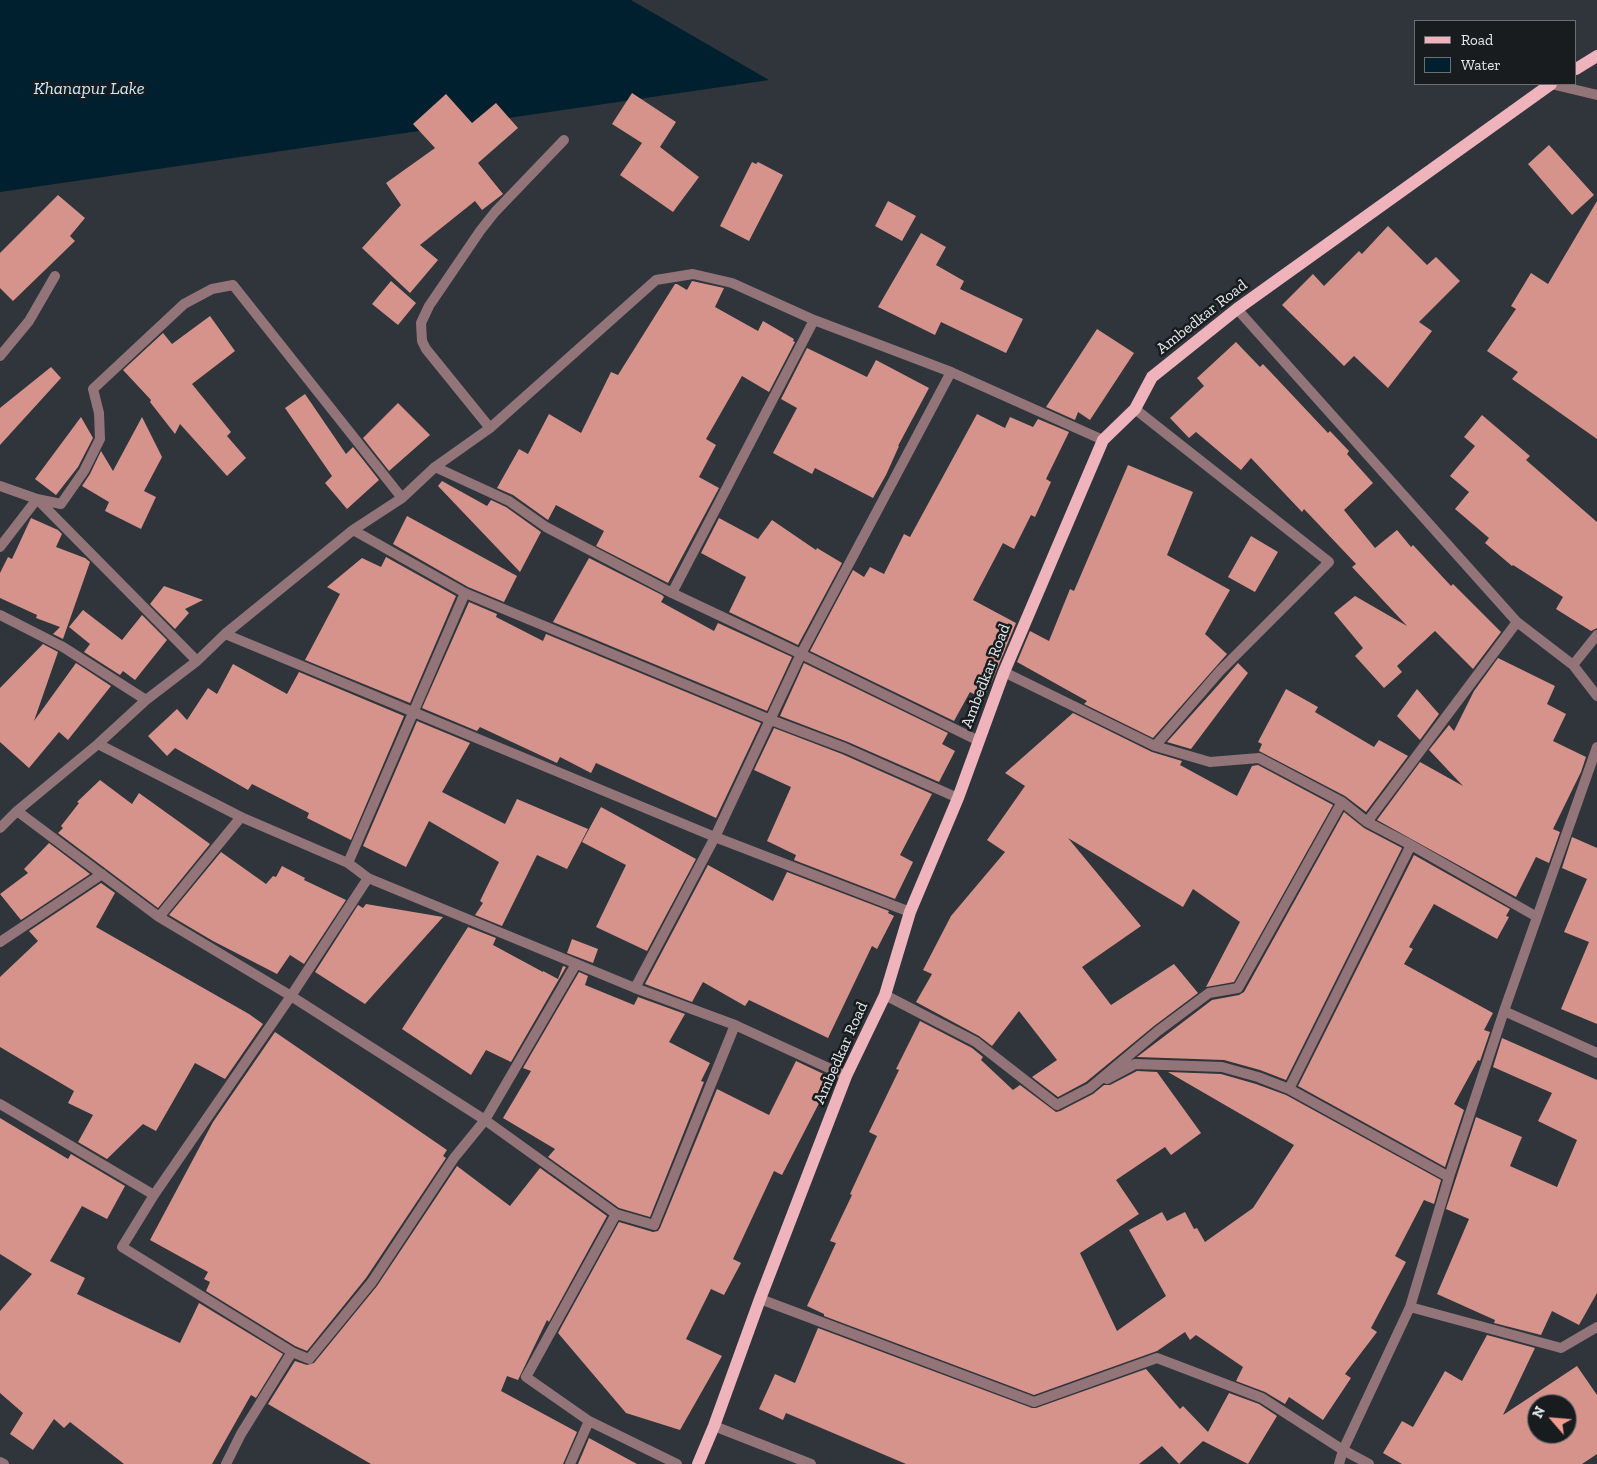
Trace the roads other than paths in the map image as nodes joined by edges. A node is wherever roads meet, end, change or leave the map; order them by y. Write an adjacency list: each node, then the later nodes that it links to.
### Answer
1 (1597, 56): 2 (main road)
2 (1577, 68)
3 (1550, 85): 8 (main road, Ambedkar Road)
4 (1555, 85): 5 (street)
5 (1597, 95)
6 (564, 140): 13 (street)
7 (55, 276): 10 (street)
8 (1237, 309): 12 (main road, Ambedkar Road); 24 (street)
9 (814, 320): 11 (street); 13 (street); 22 (street)
10 (0, 356)
11 (951, 372): 14 (street); 27 (street)
12 (1135, 409): 14 (main road, Ambedkar Road); 37 (street)
13 (490, 428): 15 (street)
14 (1102, 440): 30 (main road, Ambedkar Road)
15 (435, 467): 17 (street); 22 (street)
16 (0, 486): 18 (street)
17 (402, 498): 18 (street); 19 (street)
18 (37, 499): 20 (street); 28 (street)
19 (353, 530): 21 (street); 25 (street)
20 (0, 547)
21 (465, 593): 33 (street); 34 (street)
22 (672, 593): 27 (street)
23 (0, 615): 32 (street)
24 (1517, 622): 29 (street); 43 (street)
25 (225, 634): 28 (street); 33 (street)
26 (1597, 635): 29 (street)
27 (801, 654): 34 (street); 35 (street)
28 (197, 661): 32 (street)
29 (1573, 665): 31 (street)
30 (1004, 672): 35 (main road, Ambedkar Road); 37 (street)
31 (1597, 696)
32 (146, 700): 36 (street)
33 (413, 711): 45 (street); 47 (street)
34 (770, 720): 39 (street); 45 (street)
35 (978, 741): 39 (main road, Ambedkar Road)
36 (98, 744): 41 (street); 42 (street)
37 (1156, 746): 40 (street)
38 (1597, 747): 52 (street)
39 (958, 798): 50 (main road, Ambedkar Road)
40 (1342, 802): 43 (street); 62 (street)
41 (17, 811): 44 (street); 48 (street)
42 (241, 817): 47 (street); 51 (street)
43 (1367, 822): 46 (street)
44 (0, 828)
45 (715, 837): 50 (street); 55 (street)
46 (1411, 845): 52 (street); 63 (street)
47 (348, 863): 49 (street)
48 (102, 874): 51 (street); 53 (street)
49 (368, 878): 54 (street); 57 (street)
50 (910, 912): 56 (main road, Ambedkar Road)
51 (159, 917): 57 (street)
52 (1537, 917): 58 (street)
53 (0, 942)
54 (576, 964): 55 (street); 65 (street)
55 (635, 988): 59 (street)
56 (886, 995): 61 (main road, Ambedkar Road); 62 (street)
57 (291, 996): 65 (street); 67 (street)
58 (1504, 1012): 60 (street); 66 (street)
59 (735, 1025): 61 (street); 68 (street)
60 (1597, 1053)
61 (846, 1076): 69 (main road, Ambedkar Road)
62 (1090, 1088): 63 (street)
63 (1290, 1089): 66 (street)
64 (0, 1104): 67 (street)
65 (485, 1120): 68 (street); 72 (street)
66 (1449, 1178): 70 (street)
67 (154, 1195): 72 (street)
68 (616, 1214): 73 (street)
69 (760, 1299): 74 (main road, Ambedkar Road); 75 (street)
70 (1410, 1306): 71 (street); 75 (street)
71 (1597, 1327)
72 (292, 1352): 78 (street)
73 (589, 1420): 79 (street); 80 (street)
74 (714, 1426): 81 (main road, Ambedkar Road); 82 (street)
75 (1343, 1450): 83 (street); 84 (street)
76 (0, 1462): 77 (street)
77 (4, 1464)
78 (226, 1464)
79 (570, 1464)
80 (677, 1464)
81 (698, 1464)
82 (811, 1464)
83 (1339, 1464)
84 (1368, 1464)

